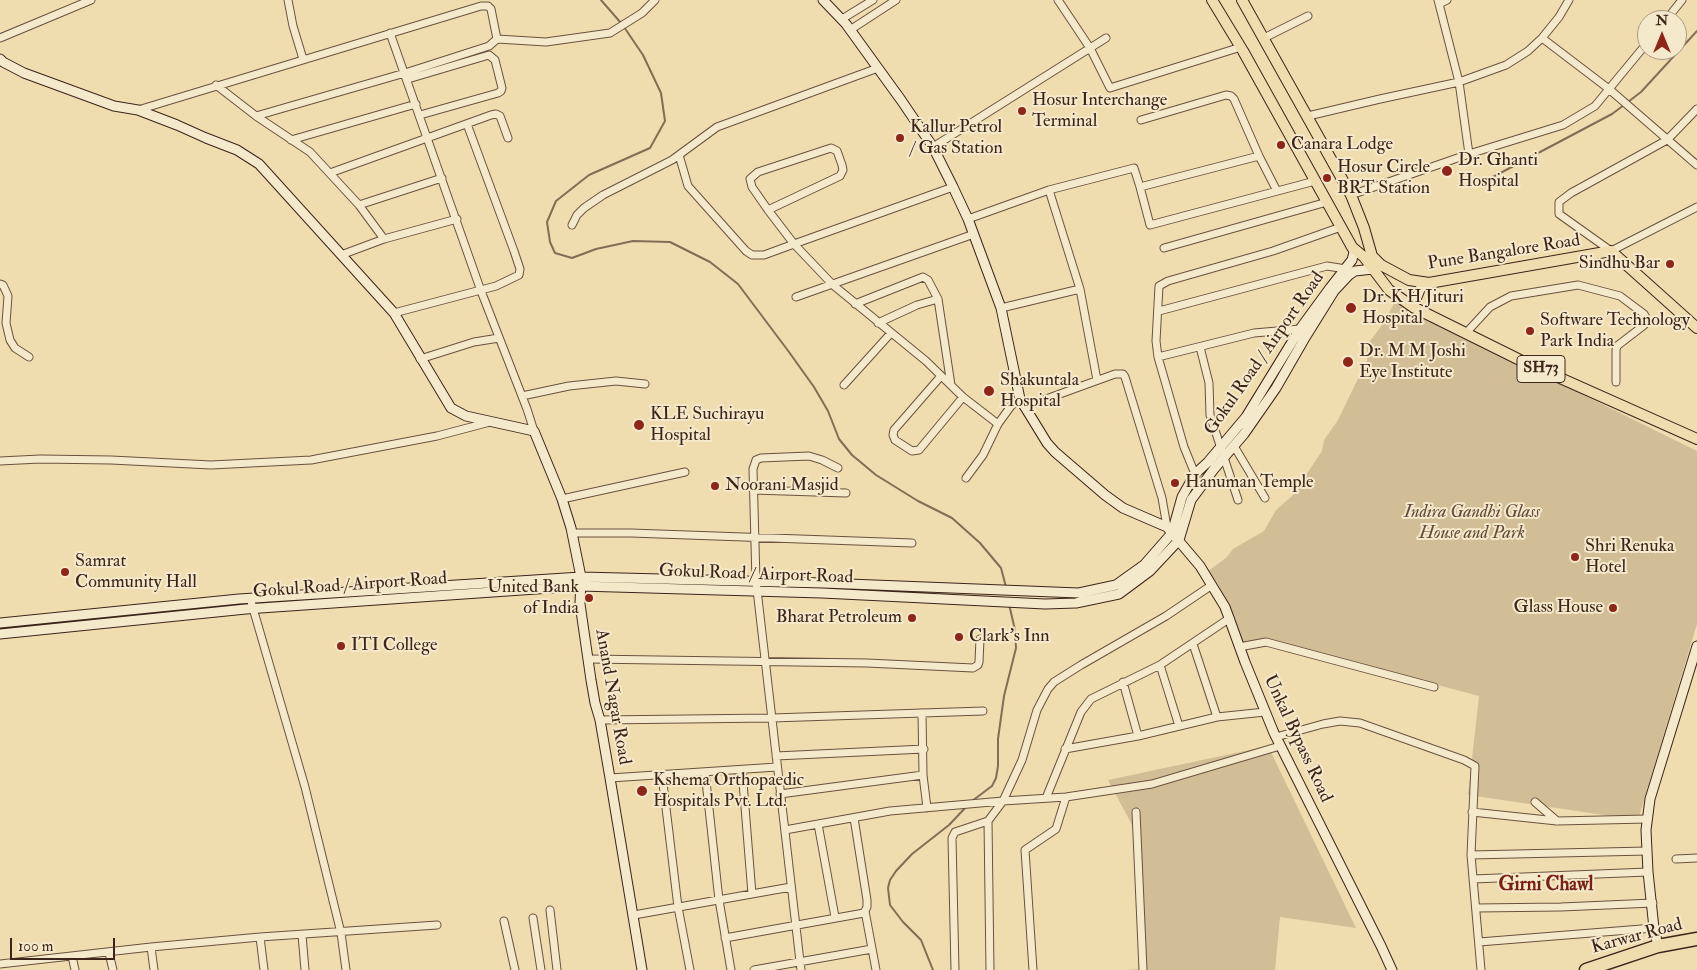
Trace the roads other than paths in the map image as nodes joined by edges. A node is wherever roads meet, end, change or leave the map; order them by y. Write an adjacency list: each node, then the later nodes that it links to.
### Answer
1 (288, 0): 27 (street)
2 (656, 0): 23 (street)
3 (823, 0): 16 (main road)
4 (873, 0): 16 (street)
5 (896, 0): 17 (street)
6 (1058, 0): 25 (street)
7 (1212, 0): 24 (main road, Pune Bangalore Road / SH73)
8 (1242, 0): 21 (main road, Pune Bangalore Road / SH73)
9 (1447, 0): 13 (street)
10 (1569, 0): 22 (street)
11 (1682, 0): 14 (street)
12 (87, 1): 19 (street)
13 (1438, 2): 31 (street)
14 (1674, 10)
15 (1308, 16): 21 (street)
16 (842, 19): 17 (main road)
17 (850, 30): 29 (main road)
18 (390, 33): 23 (street); 27 (street); 30 (street)
19 (0, 38)
20 (1106, 38): 25 (street)
21 (1264, 38): 39 (main road, Pune Bangalore Road / SH73)
22 (1542, 38): 31 (street); 33 (street)
23 (498, 40): 30 (street)
24 (1241, 47): 25 (street); 53 (main road, Pune Bangalore Road / SH73)
25 (1090, 48): 46 (street)
26 (1637, 55): 33 (street)
27 (303, 59): 32 (street)
28 (1, 61): 36 (main road)
29 (878, 68): 46 (main road); 48 (street)
30 (406, 76): 34 (street); 37 (street); 38 (street)
31 (1459, 82): 39 (street); 47 (street)
32 (216, 85): 36 (street); 38 (street)
33 (1608, 89): 45 (street); 47 (street)
34 (416, 104): 37 (street); 44 (street)
35 (1697, 109): 45 (street)
36 (138, 110): 73 (main road)
37 (420, 115): 42 (street)
38 (256, 116): 44 (street)
39 (1308, 116): 58 (main road, Pune Bangalore Road / SH73)
40 (1141, 120): 49 (street)
41 (467, 124): 42 (street); 43 (street); 81 (street)
42 (428, 137): 51 (street); 52 (street)
43 (508, 138)
44 (291, 140): 51 (street)
45 (1667, 140): 50 (street); 72 (street)
46 (933, 147): 54 (main road)
47 (1469, 154): 58 (street)
48 (679, 155): 65 (street); 69 (street)
49 (1260, 156): 55 (street); 57 (street)
50 (1697, 165)
51 (330, 174): 60 (street)
52 (442, 178): 60 (street); 63 (street)
53 (1315, 181): 57 (street); 59 (main road, Pune Bangalore Road / SH73)
54 (953, 187): 64 (main road); 69 (street)
55 (1140, 187): 56 (street); 57 (street)
56 (1049, 190): 64 (street); 80 (street)
57 (1277, 191)
58 (1351, 194): 74 (main road, Pune Bangalore Road / SH73)
59 (1327, 202): 66 (main road, Pune Bangalore Road / SH73); 71 (street)
60 (359, 205): 68 (street)
61 (1697, 207): 72 (street)
62 (768, 210): 62 (street); 69 (street)
63 (457, 219): 68 (street); 81 (street)
64 (968, 219): 67 (main road)
65 (572, 225)
66 (1341, 227): 70 (main road, Pune Bangalore Road / SH73); 87 (street)
67 (974, 234): 79 (street); 86 (main road)
68 (384, 239): 73 (street)
69 (794, 244): 79 (street)
70 (1352, 247): 74 (main road, Pune Bangalore Road / SH73); 76 (main road, Gokul Road / Airport Road)
71 (1164, 248)
72 (1611, 251): 77 (main road, Pune Bangalore Road / SH73); 90 (main road)
73 (341, 255): 88 (main road)
74 (1368, 256): 75 (main road, Pune Bangalore Road / SH73); 76 (main road, Gokul Road / Airport Road); 77 (main road, Pune Bangalore Road / SH73)
75 (1373, 269): 76 (main road); 85 (main road, Pune Bangalore Road / SH73)
76 (1344, 275): 87 (street); 91 (main road, Gokul Road / Airport Road); 113 (main road, Gokul Road / Airport Road)
77 (1429, 283): 85 (main road)
78 (0, 284): 96 (street)
79 (833, 285): 82 (street); 84 (street)
80 (1080, 289): 86 (street); 100 (street)
81 (480, 291): 88 (street); 94 (street)
82 (796, 298)
83 (938, 299): 84 (street); 89 (street); 104 (street)
84 (855, 304): 89 (street)
85 (1413, 307): 93 (main road, SH73)
86 (1001, 308): 107 (main road)
87 (1159, 311): 97 (street)
88 (394, 314): 98 (main road)
89 (878, 323): 92 (street)
90 (1697, 328)
91 (1300, 329): 95 (street); 112 (main road, Gokul Road / Airport Road)
92 (891, 333): 99 (street); 103 (street)
93 (1466, 333): 101 (street); 111 (main road, SH73)
94 (499, 338): 98 (street); 105 (street)
95 (1200, 347): 97 (street); 112 (street)
96 (29, 357)
97 (1158, 357): 118 (street)
98 (420, 359): 108 (main road)
99 (941, 376): 104 (street); 106 (street)
100 (1097, 380): 107 (street); 125 (street)
101 (1616, 382)
102 (645, 384): 105 (street)
103 (844, 385)
104 (951, 386): 106 (street)
105 (522, 396): 110 (street)
106 (963, 397): 109 (street)
107 (1022, 403): 109 (street); 125 (main road)
108 (493, 422): 110 (main road); 115 (street)
109 (998, 424): 119 (street)
110 (534, 431): 123 (main road, Anand Nagar Road)
111 (1697, 439)
112 (1221, 446): 114 (street); 118 (main road, Gokul Road / Airport Road)
113 (1234, 446): 114 (main road, Gokul Road / Airport Road); 122 (street)
114 (1224, 456): 124 (street); 128 (main road, Gokul Road / Airport Road)
115 (0, 462)
116 (838, 468): 120 (street)
117 (685, 472): 123 (street)
118 (1195, 474): 125 (main road, Gokul Road / Airport Road)
119 (966, 478)
120 (753, 490): 121 (street); 127 (street)
121 (846, 494)
122 (1265, 498)
123 (562, 499): 126 (main road, Anand Nagar Road)
124 (1238, 500)
125 (1169, 530): 128 (main road, Unkal Bypass Road); 135 (main road, Gokul Road / Airport Road)
126 (572, 533): 127 (street); 130 (main road, Anand Nagar Road)
127 (754, 537): 129 (street); 131 (street)
128 (1179, 540): 132 (main road, Unkal Bypass Road); 135 (main road, Gokul Road / Airport Road)
129 (912, 543)
130 (581, 581): 131 (main road, Gokul Road / Airport Road); 133 (main road, Gokul Road / Airport Road); 134 (main road, Gokul Road / Airport Road); 136 (main road, Gokul Road / Airport Road); 144 (main road, Anand Nagar Road)
131 (756, 581): 133 (street); 135 (main road, Gokul Road / Airport Road)
132 (1212, 585): 137 (main road, Unkal Bypass Road); 171 (street)
133 (757, 592): 135 (main road, Gokul Road / Airport Road); 145 (street)
134 (250, 598): 136 (street); 138 (main road, Gokul Road / Airport Road)
135 (1079, 598)
136 (253, 609): 139 (main road, Gokul Road / Airport Road); 203 (street)
137 (1230, 618): 141 (street); 143 (main road, Unkal Bypass Road)
138 (0, 623)
139 (0, 634)
140 (980, 639): 145 (street)
141 (1193, 644): 146 (street); 152 (street)
142 (1697, 646): 177 (main road)
143 (1239, 647): 148 (street); 150 (main road, Unkal Bypass Road)
144 (588, 659): 145 (street); 154 (main road, Anand Nagar Road)
145 (765, 662): 153 (street)
146 (1160, 665): 147 (street); 155 (street)
147 (1123, 682): 156 (street); 160 (street)
148 (1434, 687)
149 (983, 711): 151 (street)
150 (1265, 712): 152 (street); 157 (main road, Unkal Bypass Road)
151 (922, 713): 153 (street); 159 (street)
152 (1217, 717): 155 (street)
153 (772, 718): 154 (street); 161 (street)
154 (600, 720): 167 (main road, Anand Nagar Road)
155 (1179, 726): 156 (street)
156 (1138, 736): 160 (street)
157 (1276, 737): 158 (main road, Unkal Bypass Road); 175 (street)
158 (1280, 746): 169 (street); 235 (main road, Unkal Bypass Road)
159 (924, 749): 161 (street); 166 (street)
160 (1065, 749): 170 (street)
161 (776, 756): 162 (street)
162 (777, 767): 163 (street); 168 (street)
163 (742, 770): 164 (street); 189 (street)
164 (705, 772): 165 (street); 190 (street)
165 (662, 775): 167 (street); 192 (street)
166 (923, 775): 168 (street); 173 (street)
167 (610, 778): 196 (main road, Anand Nagar Road)
168 (780, 794): 181 (street)
169 (1066, 797): 170 (street); 233 (street)
170 (1046, 798): 171 (street)
171 (1003, 801): 173 (street); 178 (street)
172 (1535, 802): 179 (street)
173 (927, 808): 176 (street)
174 (1136, 812): 234 (street)
175 (1472, 812): 179 (street); 183 (street)
176 (854, 818): 180 (street); 195 (street)
177 (1647, 818): 179 (street); 182 (main road)
178 (988, 821): 231 (street); 232 (street)
179 (1557, 821)
180 (818, 824): 181 (street); 197 (street)
181 (785, 830): 188 (street)
182 (1647, 851): 183 (street); 186 (main road)
183 (1471, 855): 187 (street)
184 (1697, 858): 185 (street)
185 (1676, 860)
186 (1648, 872): 187 (street); 191 (main road)
187 (1473, 879): 193 (street)
188 (791, 887): 189 (street); 200 (street)
189 (752, 894): 190 (street)
190 (719, 900): 192 (street); 206 (street)
191 (1653, 903): 193 (street); 202 (main road)
192 (678, 907): 196 (street); 226 (street)
193 (1476, 908): 208 (street)
194 (550, 910): 224 (street)
195 (866, 911): 197 (street); 211 (street)
196 (634, 915): 225 (main road, Anand Nagar Road)
197 (835, 917): 200 (street)
198 (533, 918): 223 (street)
199 (504, 922): 222 (street)
200 (796, 924): 206 (street); 214 (street)
201 (437, 925): 203 (street)
202 (1654, 928): 208 (street); 209 (main road)
203 (341, 933): 204 (street); 221 (street)
204 (302, 935): 205 (street); 220 (street)
205 (260, 937): 210 (street); 219 (street)
206 (725, 938): 227 (street)
207 (1697, 939): 209 (highway, Karwar Road)
208 (1479, 942): 236 (street)
209 (1658, 946): 237 (highway, Karwar Road)
210 (151, 947): 212 (street); 218 (street)
211 (872, 949): 214 (street); 230 (street)
212 (110, 953): 213 (street); 217 (street)
213 (72, 956): 215 (street); 216 (street)
214 (800, 962): 228 (street); 229 (street)
215 (0, 964)
216 (75, 970)
217 (113, 970)
218 (154, 970)
219 (264, 970)
220 (305, 970)
221 (346, 970)
222 (514, 970)
223 (541, 970)
224 (557, 970)
225 (642, 970)
226 (690, 970)
227 (731, 970)
228 (754, 970)
229 (801, 970)
230 (876, 970)
231 (954, 970)
232 (990, 970)
233 (1033, 970)
234 (1143, 970)
235 (1392, 970)
236 (1481, 970)
237 (1586, 970)

